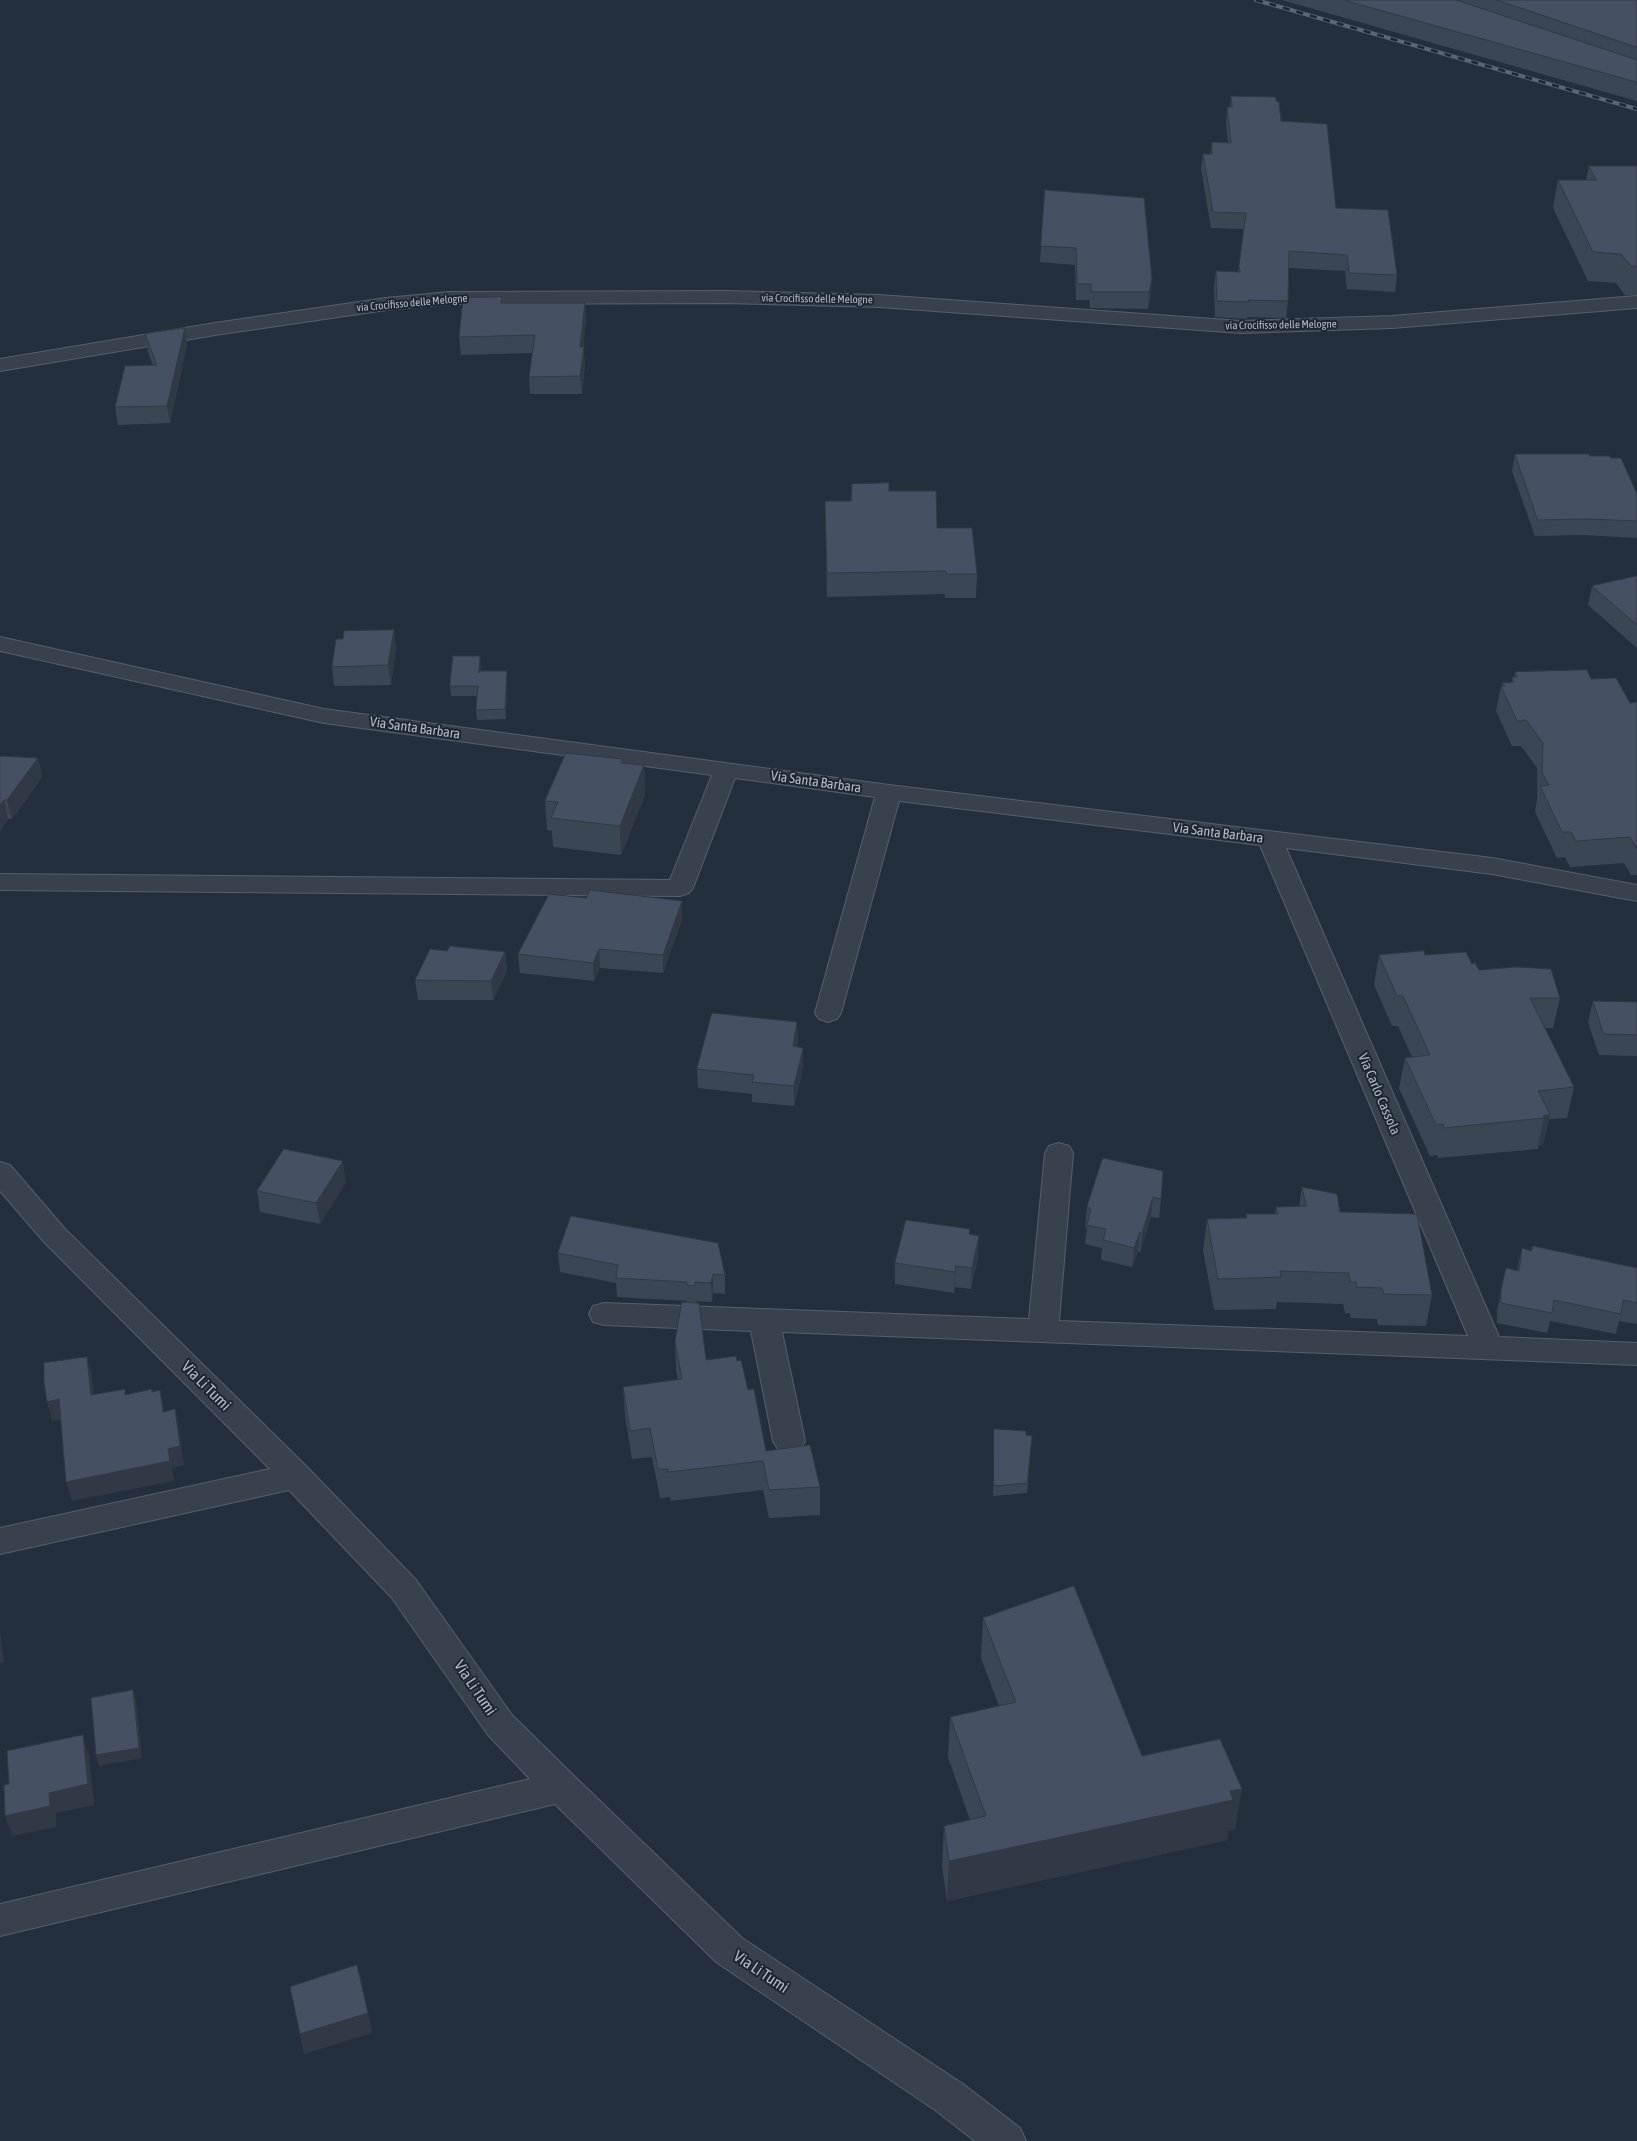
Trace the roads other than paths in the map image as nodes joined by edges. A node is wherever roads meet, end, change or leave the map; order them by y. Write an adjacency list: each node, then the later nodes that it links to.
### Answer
1 (1637, 302): 2 (street, via Crocifisso delle Melogne)
2 (0, 365)
3 (0, 644): 4 (street, Via Santa Barbara)
4 (726, 770): 5 (street, Via Santa Barbara); 7 (street)
5 (889, 792): 6 (street, Via Santa Barbara); 9 (street)
6 (1270, 839): 8 (street, Via Santa Barbara); 15 (street, Via Carlo Cassola)
7 (0, 882)
8 (1637, 892)
9 (828, 1014)
10 (1058, 1153): 14 (street)
11 (0, 1172): 18 (street, Via Li Tumi)
12 (604, 1314): 13 (street)
13 (764, 1320): 14 (street); 17 (street)
14 (1043, 1331): 15 (street)
15 (1489, 1349): 16 (street)
16 (1637, 1354)
17 (789, 1441)
18 (296, 1476): 19 (street); 20 (street, Via Li Tumi)
19 (0, 1541)
20 (560, 1787): 21 (street); 22 (street, Via Li Tumi)
21 (0, 1920)
22 (1006, 2141)

